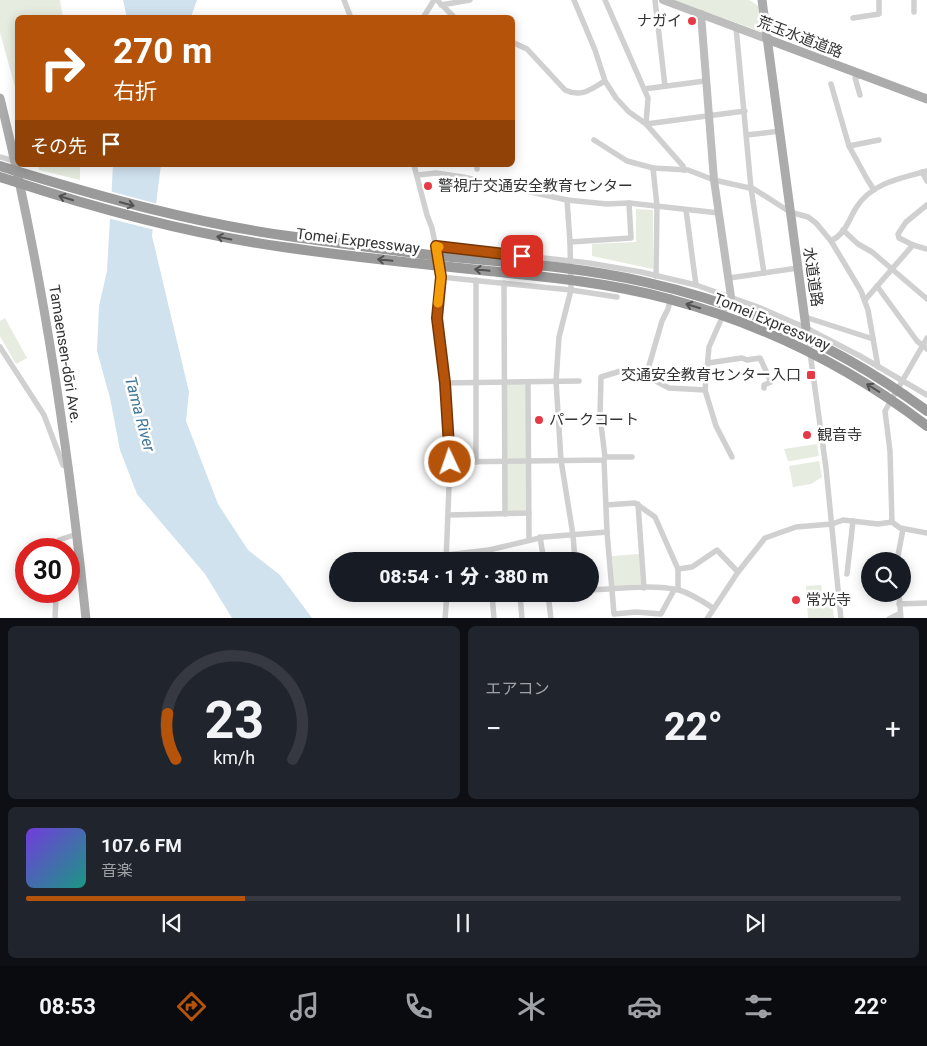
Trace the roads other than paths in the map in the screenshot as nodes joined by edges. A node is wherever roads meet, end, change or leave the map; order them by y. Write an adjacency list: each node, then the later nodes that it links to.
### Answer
1 (344, 0): 13 (street)
2 (470, 0): 10 (street)
3 (574, 0): 21 (street)
4 (605, 0): 25 (street)
5 (655, 0): 24 (street)
6 (663, 0): 12 (street, 荒玉水道道路)
7 (762, 0): 18 (main road, 水道道路)
8 (879, 0): 16 (street)
9 (914, 0): 11 (street)
10 (437, 2): 14 (street); 15 (street)
11 (914, 12)
12 (701, 14): 17 (street, 荒玉水道道路); 22 (street)
13 (350, 15)
14 (426, 15)
15 (452, 15)
16 (853, 18)
17 (736, 27): 18 (street, 荒玉水道道路); 29 (street)
18 (767, 39): 20 (main road, 荒玉水道道路); 32 (main road, 水道道路)
19 (515, 43): 21 (street)
20 (864, 75): 26 (street); 28 (main road, 荒玉水道道路)
21 (605, 81): 31 (street)
22 (706, 81): 24 (street); 30 (street)
23 (831, 84): 36 (street)
24 (665, 86): 25 (street)
25 (644, 89): 31 (street)
26 (860, 95)
27 (0, 98): 38 (main road, Tamaensen-dōri Ave.)
28 (927, 98)
29 (745, 111): 30 (street); 33 (street)
30 (709, 115): 31 (street); 48 (street)
31 (646, 124): 44 (street)
32 (780, 131): 33 (street); 57 (main road, 水道道路)
33 (746, 135): 50 (street)
34 (594, 140): 43 (street)
35 (879, 140): 36 (street)
36 (849, 146): 51 (street)
37 (0, 158): 38 (street)
38 (14, 161): 40 (main road, Tamaensen-dōri Ave.)
39 (0, 166): 101 (highway, Tomei Expressway, one-way to 101, bridge)
40 (15, 166)
41 (15, 167): 111 (main road, Tamaensen-dōri Ave.)
42 (415, 167): 46 (street)
43 (652, 168): 44 (street); 55 (street)
44 (684, 170): 48 (street)
45 (925, 171): 49 (street); 51 (street)
46 (418, 175): 52 (street); 63 (street)
47 (0, 177): 102 (highway, Tomei Expressway, one-way to 47, bridge)
48 (714, 180): 50 (street); 58 (street)
49 (927, 181)
50 (751, 188): 57 (street); 68 (street)
51 (874, 190): 59 (street)
52 (567, 200): 53 (street); 61 (street)
53 (629, 203): 55 (street); 61 (street)
54 (927, 205): 62 (street)
55 (657, 206): 56 (street); 69 (street)
56 (686, 210): 58 (street); 75 (street)
57 (790, 212): 60 (street); 66 (main road, 水道道路)
58 (719, 213): 71 (street)
59 (843, 230): 60 (street); 67 (street)
60 (831, 241): 81 (street)
61 (570, 242): 65 (street)
62 (913, 245): 64 (street); 67 (street)
63 (436, 246): 65 (street); 70 (street)
64 (927, 249)
65 (571, 261): 69 (street); 77 (street)
66 (798, 268): 68 (street); 82 (main road, 水道道路)
67 (892, 270): 76 (street); 80 (street)
68 (764, 273): 71 (street)
69 (656, 276): 73 (street)
70 (441, 277): 72 (street); 96 (street)
71 (729, 278): 79 (street)
72 (476, 280): 74 (street); 97 (street)
73 (675, 280): 75 (street); 90 (street)
74 (504, 283): 77 (street); 94 (street)
75 (696, 286): 79 (street)
76 (878, 286): 81 (street); 87 (street)
77 (571, 290): 78 (street); 92 (street)
78 (617, 297)
79 (731, 297): 83 (street); 88 (street)
80 (927, 299)
81 (865, 300): 85 (street)
82 (805, 317): 83 (main road, 水道道路); 85 (street)
83 (806, 328): 89 (street); 119 (street, 水道道路)
84 (927, 338): 87 (street)
85 (873, 339): 89 (street)
86 (0, 347): 111 (street)
87 (925, 347): 91 (street)
88 (708, 363): 98 (street); 99 (street)
89 (878, 366): 91 (street)
90 (646, 376): 99 (street); 105 (street)
91 (902, 380): 100 (street); 118 (street)
92 (556, 381): 93 (street); 95 (street); 106 (street)
93 (579, 381)
94 (504, 382): 95 (street); 97 (street); 110 (street)
95 (528, 382): 107 (street)
96 (445, 383): 97 (street); 108 (street)
97 (476, 383): 109 (street)
98 (764, 388)
99 (705, 390): 104 (street)
100 (927, 396)
101 (927, 411)
102 (927, 426)
103 (632, 457): 105 (street)
104 (732, 457)
105 (604, 459): 106 (street); 113 (street)
106 (561, 460): 107 (street); 124 (street)
107 (529, 461): 110 (street); 114 (street)
108 (450, 462): 109 (street); 115 (street)
109 (476, 462): 110 (street)
110 (504, 462): 116 (street)
111 (70, 468): 123 (main road, Tamaensen-dōri Ave.)
112 (638, 504): 113 (street); 134 (street); 137 (street)
113 (606, 505): 121 (street)
114 (529, 513): 116 (street); 127 (street)
115 (449, 514): 116 (street); 129 (street)
116 (505, 514)
117 (854, 520): 118 (street); 119 (street); 136 (street)
118 (892, 522): 120 (street)
119 (832, 524): 135 (street); 157 (street, 水道道路)
120 (903, 529): 122 (street); 133 (street)
121 (607, 532): 124 (street); 139 (street)
122 (927, 533)
123 (78, 534): 126 (street); 151 (main road, Tamaensen-dōri Ave.)
124 (573, 535): 125 (street); 132 (street)
125 (540, 537): 127 (street); 131 (street)
126 (65, 538)
127 (529, 540): 128 (street)
128 (489, 550): 130 (street)
129 (446, 552)
130 (478, 552)
131 (542, 552)
132 (574, 552)
133 (899, 552)
134 (678, 569): 135 (street); 140 (street)
135 (738, 572): 148 (street)
136 (847, 574)
137 (644, 588): 139 (street); 140 (street)
138 (599, 590): 139 (street)
139 (611, 590): 140 (street)
140 (676, 590): 148 (street)
141 (446, 602): 152 (street)
142 (493, 602): 153 (street)
143 (521, 602): 154 (street)
144 (549, 602): 155 (street)
145 (56, 603): 150 (street)
146 (927, 603): 147 (street)
147 (899, 604): 149 (street)
148 (713, 608): 156 (street)
149 (900, 616): 158 (street)
150 (55, 618)
151 (86, 618)
152 (445, 618)
153 (494, 618)
154 (522, 618)
155 (551, 618)
156 (707, 618)
157 (841, 618)
158 (888, 618)

